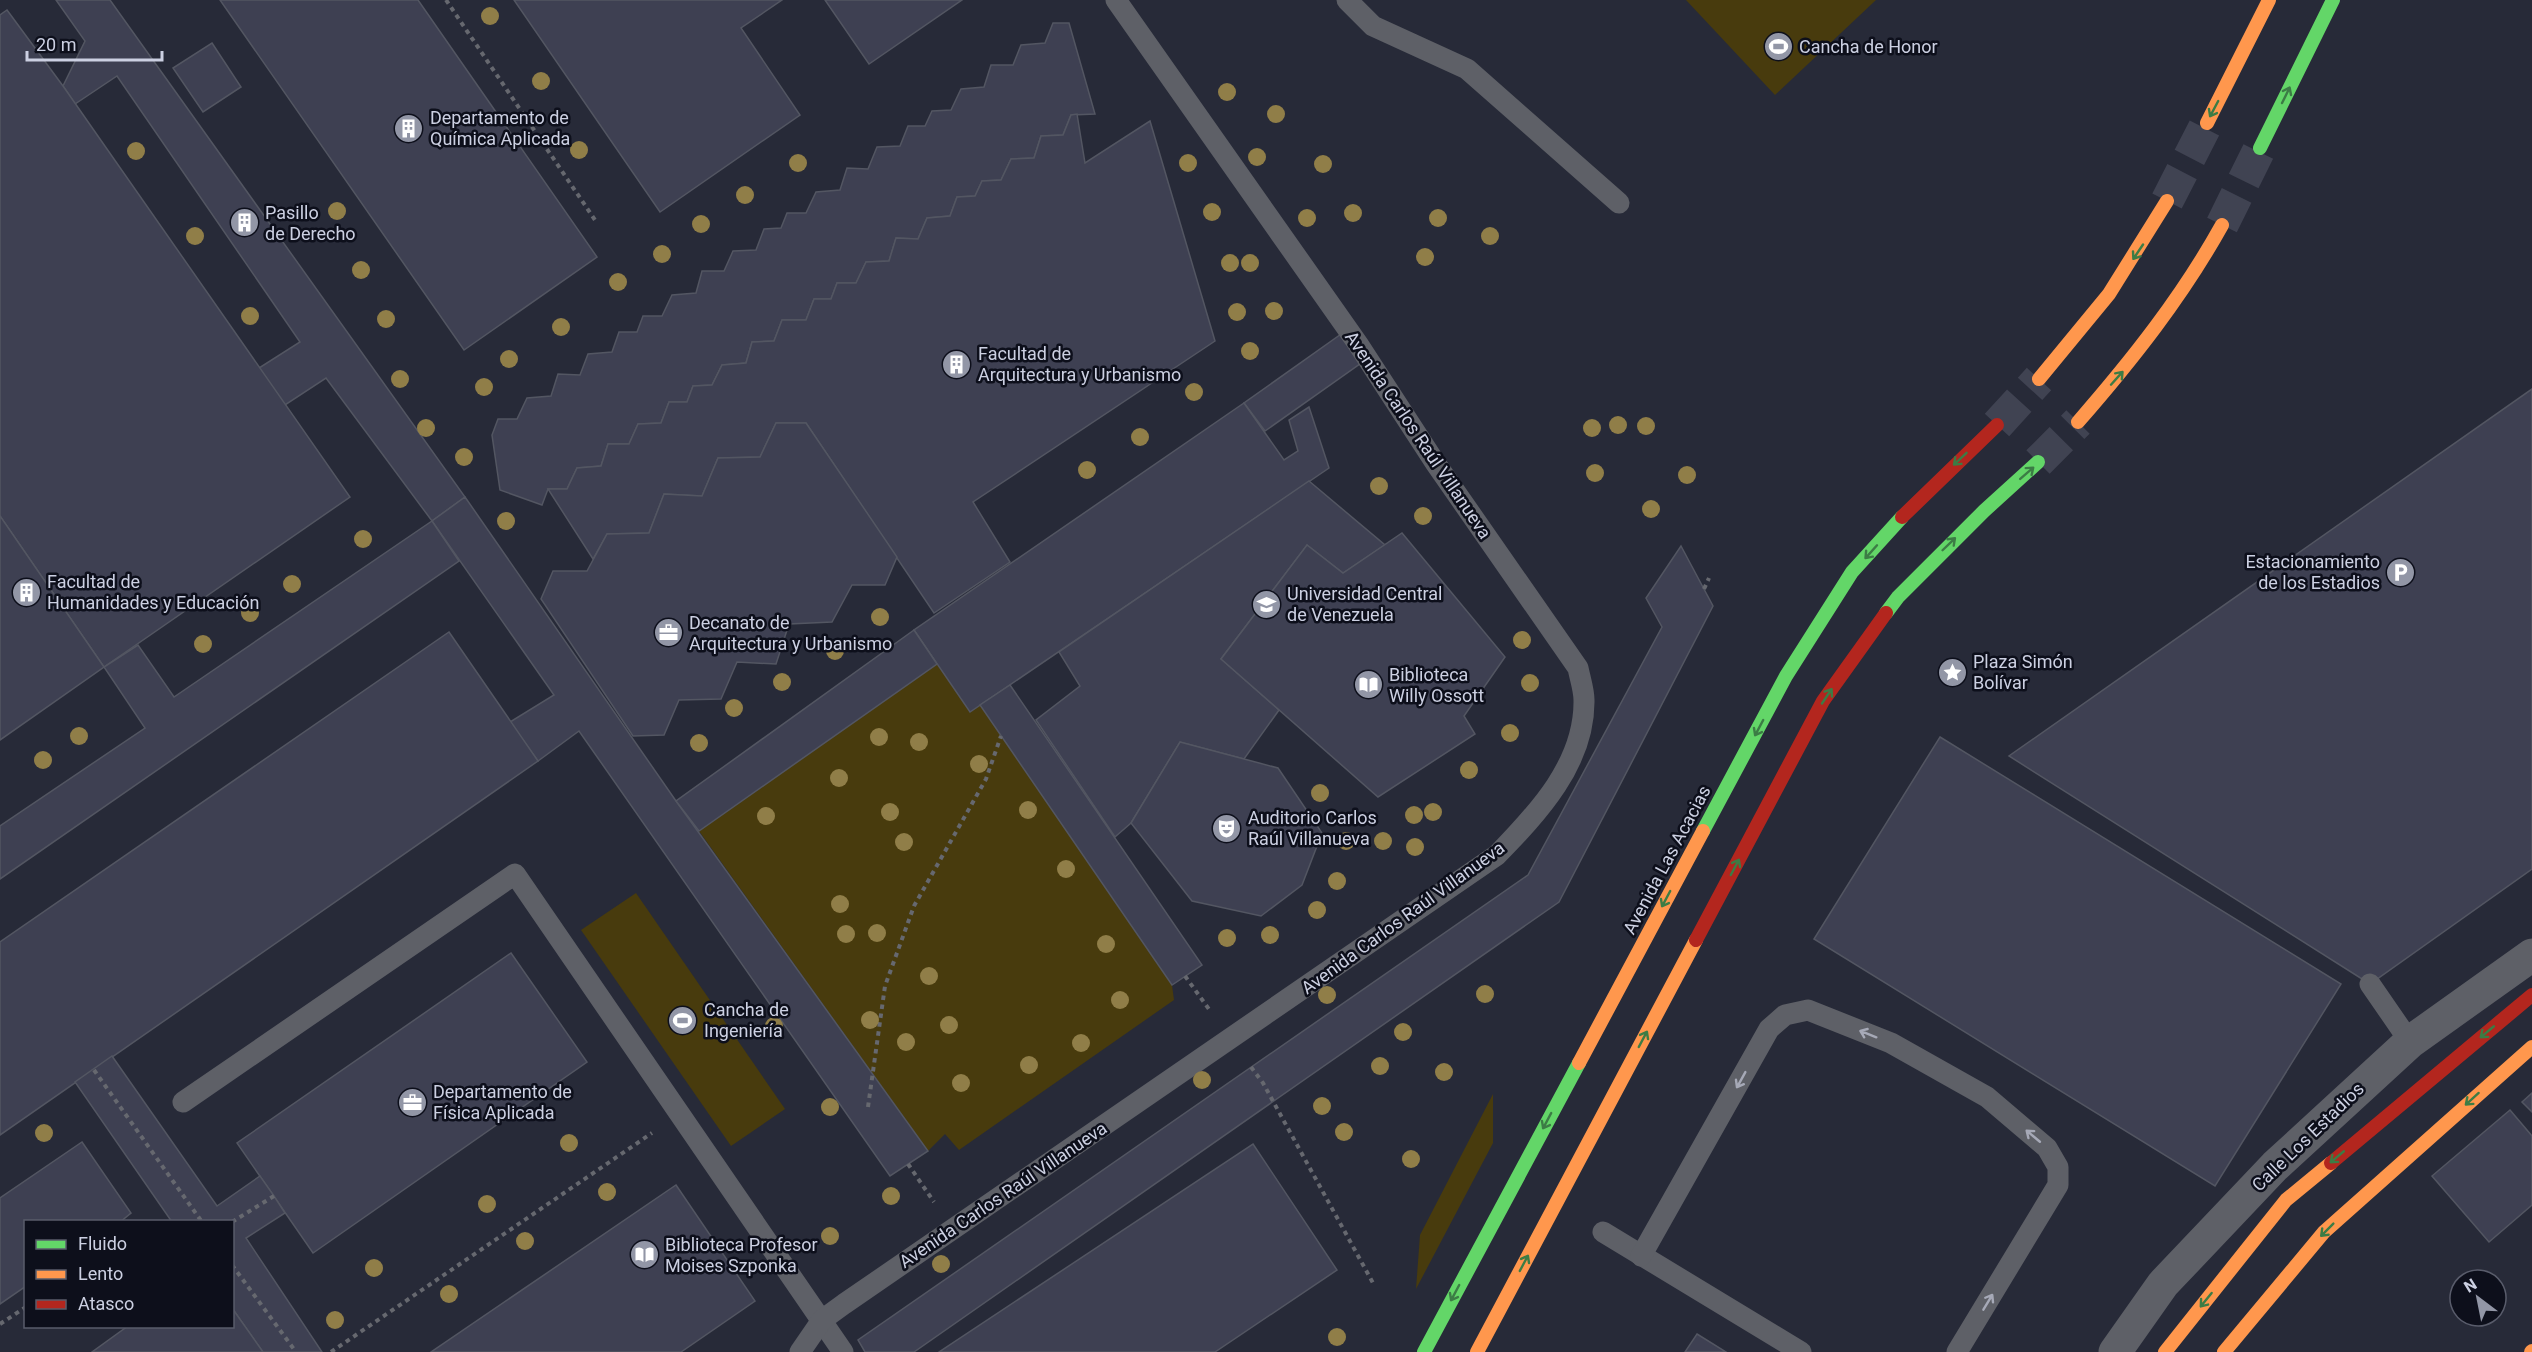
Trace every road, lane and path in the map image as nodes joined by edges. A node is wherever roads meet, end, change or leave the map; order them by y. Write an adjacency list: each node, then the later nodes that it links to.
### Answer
1 (446, 0): 10 (path)
2 (1116, 0): 23 (lane, Avenida Carlos Raúl Villanueva)
3 (1347, 0): 9 (lane)
4 (2269, 0): 6 (main road, one-way to 6)
5 (2333, 0): 7 (main road, one-way to 5)
6 (2207, 123)
7 (2260, 148)
8 (2167, 201): 12 (main road, one-way to 12)
9 (1619, 203)
10 (595, 220)
11 (2222, 225): 13 (main road, one-way to 11)
12 (2039, 379)
13 (2078, 422)
14 (1996, 425): 46 (main road, Avenida Las Acacias, one-way to 46)
15 (2038, 462): 47 (main road, one-way to 15)
16 (1709, 578): 17 (path)
17 (1704, 589)
18 (1001, 736): 28 (path)
19 (2532, 955): 24 (street, Calle Los Estadios)
20 (1185, 976): 23 (path)
21 (2370, 984): 24 (lane)
22 (2532, 994): 51 (main road, one-way to 51)
23 (1230, 1040): 34 (lane, Avenida Carlos Raúl Villanueva); 38 (path)
24 (2410, 1042): 50 (street, Calle Los Estadios)
25 (2532, 1047): 52 (main road, one-way to 52)
26 (94, 1070): 32 (path)
27 (183, 1101): 40 (lane)
28 (868, 1107)
29 (662, 1127): 43 (path)
30 (908, 1164): 34 (path)
31 (274, 1196): 33 (path)
32 (200, 1220)
33 (234, 1221)
34 (953, 1229): 40 (lane, Avenida Carlos Raúl Villanueva)
35 (1603, 1232): 36 (lane)
36 (1641, 1256): 48 (lane); 49 (lane, one-way to 36)
37 (234, 1268): 42 (path)
38 (1373, 1283)
39 (24, 1307): 41 (path)
40 (822, 1320): 44 (lane, Avenida Carlos Raúl Villanueva); 45 (lane)
41 (0, 1324)
42 (296, 1352)
43 (330, 1352)
44 (800, 1352)
45 (843, 1352)
46 (1424, 1352)
47 (1477, 1352)
48 (1801, 1352)
49 (1957, 1352)
50 (2115, 1352)
51 (2165, 1352)
52 (2224, 1352)

